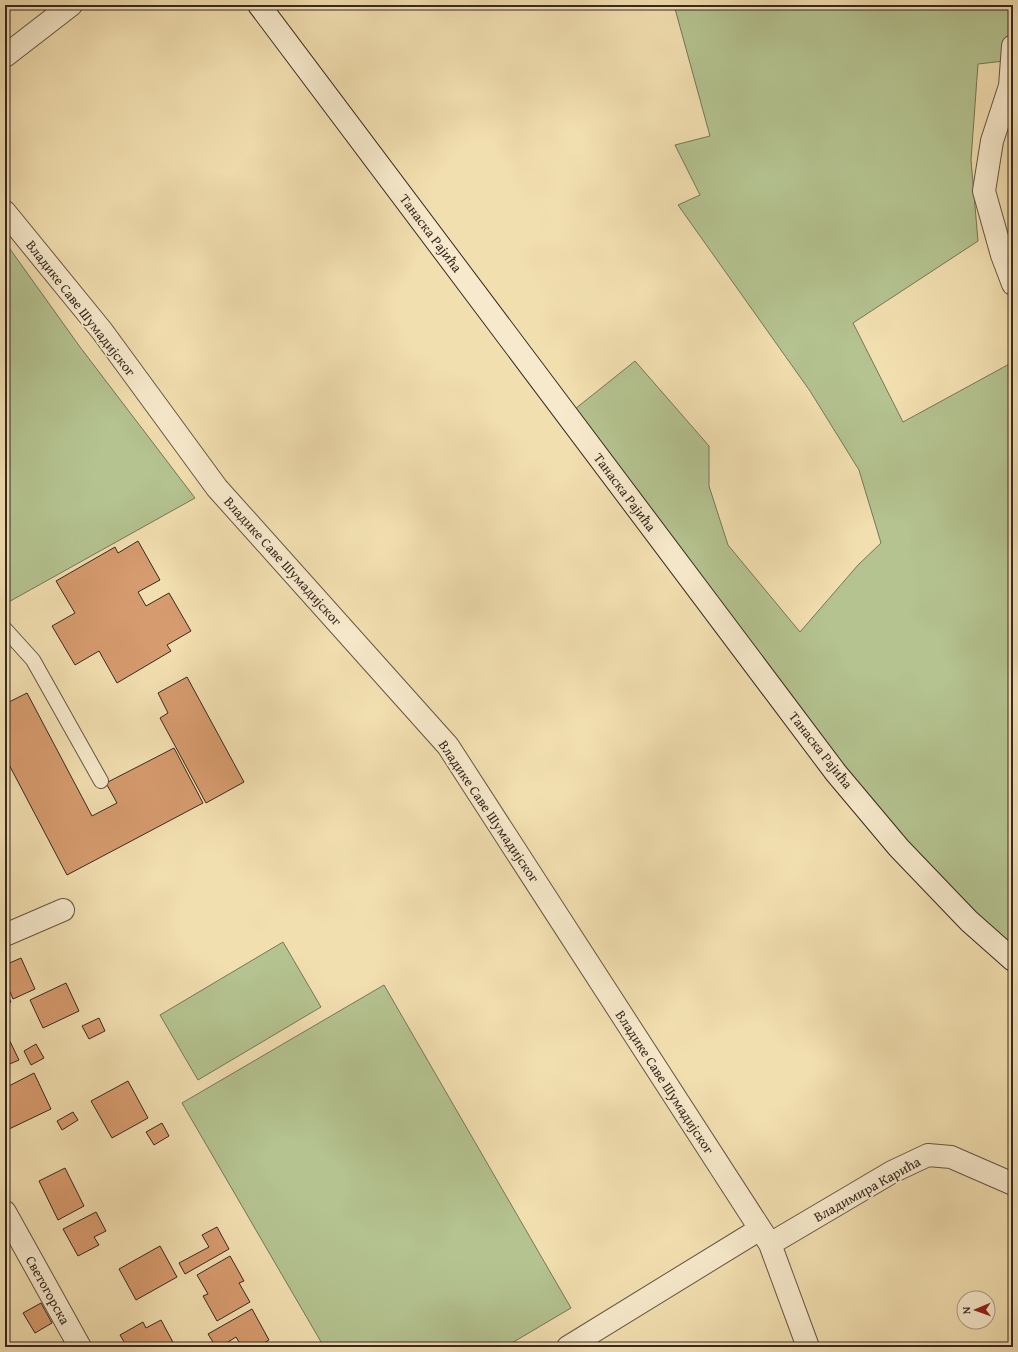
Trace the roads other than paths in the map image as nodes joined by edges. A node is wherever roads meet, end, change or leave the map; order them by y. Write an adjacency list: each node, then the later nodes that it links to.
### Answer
1 (71, 5): 4 (street)
2 (259, 5): 11 (street, Танаска Рајића)
3 (1013, 46): 6 (street)
4 (5, 56)
5 (5, 212): 14 (street, Владике Саве Шумадијског)
6 (1013, 284)
7 (5, 629): 8 (lane)
8 (101, 781)
9 (64, 910): 10 (street)
10 (5, 935)
11 (1013, 960)
12 (1013, 1184): 14 (street, Владимира Карића)
13 (5, 1212): 15 (street, Светогорска)
14 (765, 1236): 16 (street, Владимира Карића); 17 (street, Владике Саве Шумадијског)
15 (80, 1347)
16 (568, 1347)
17 (808, 1347)

